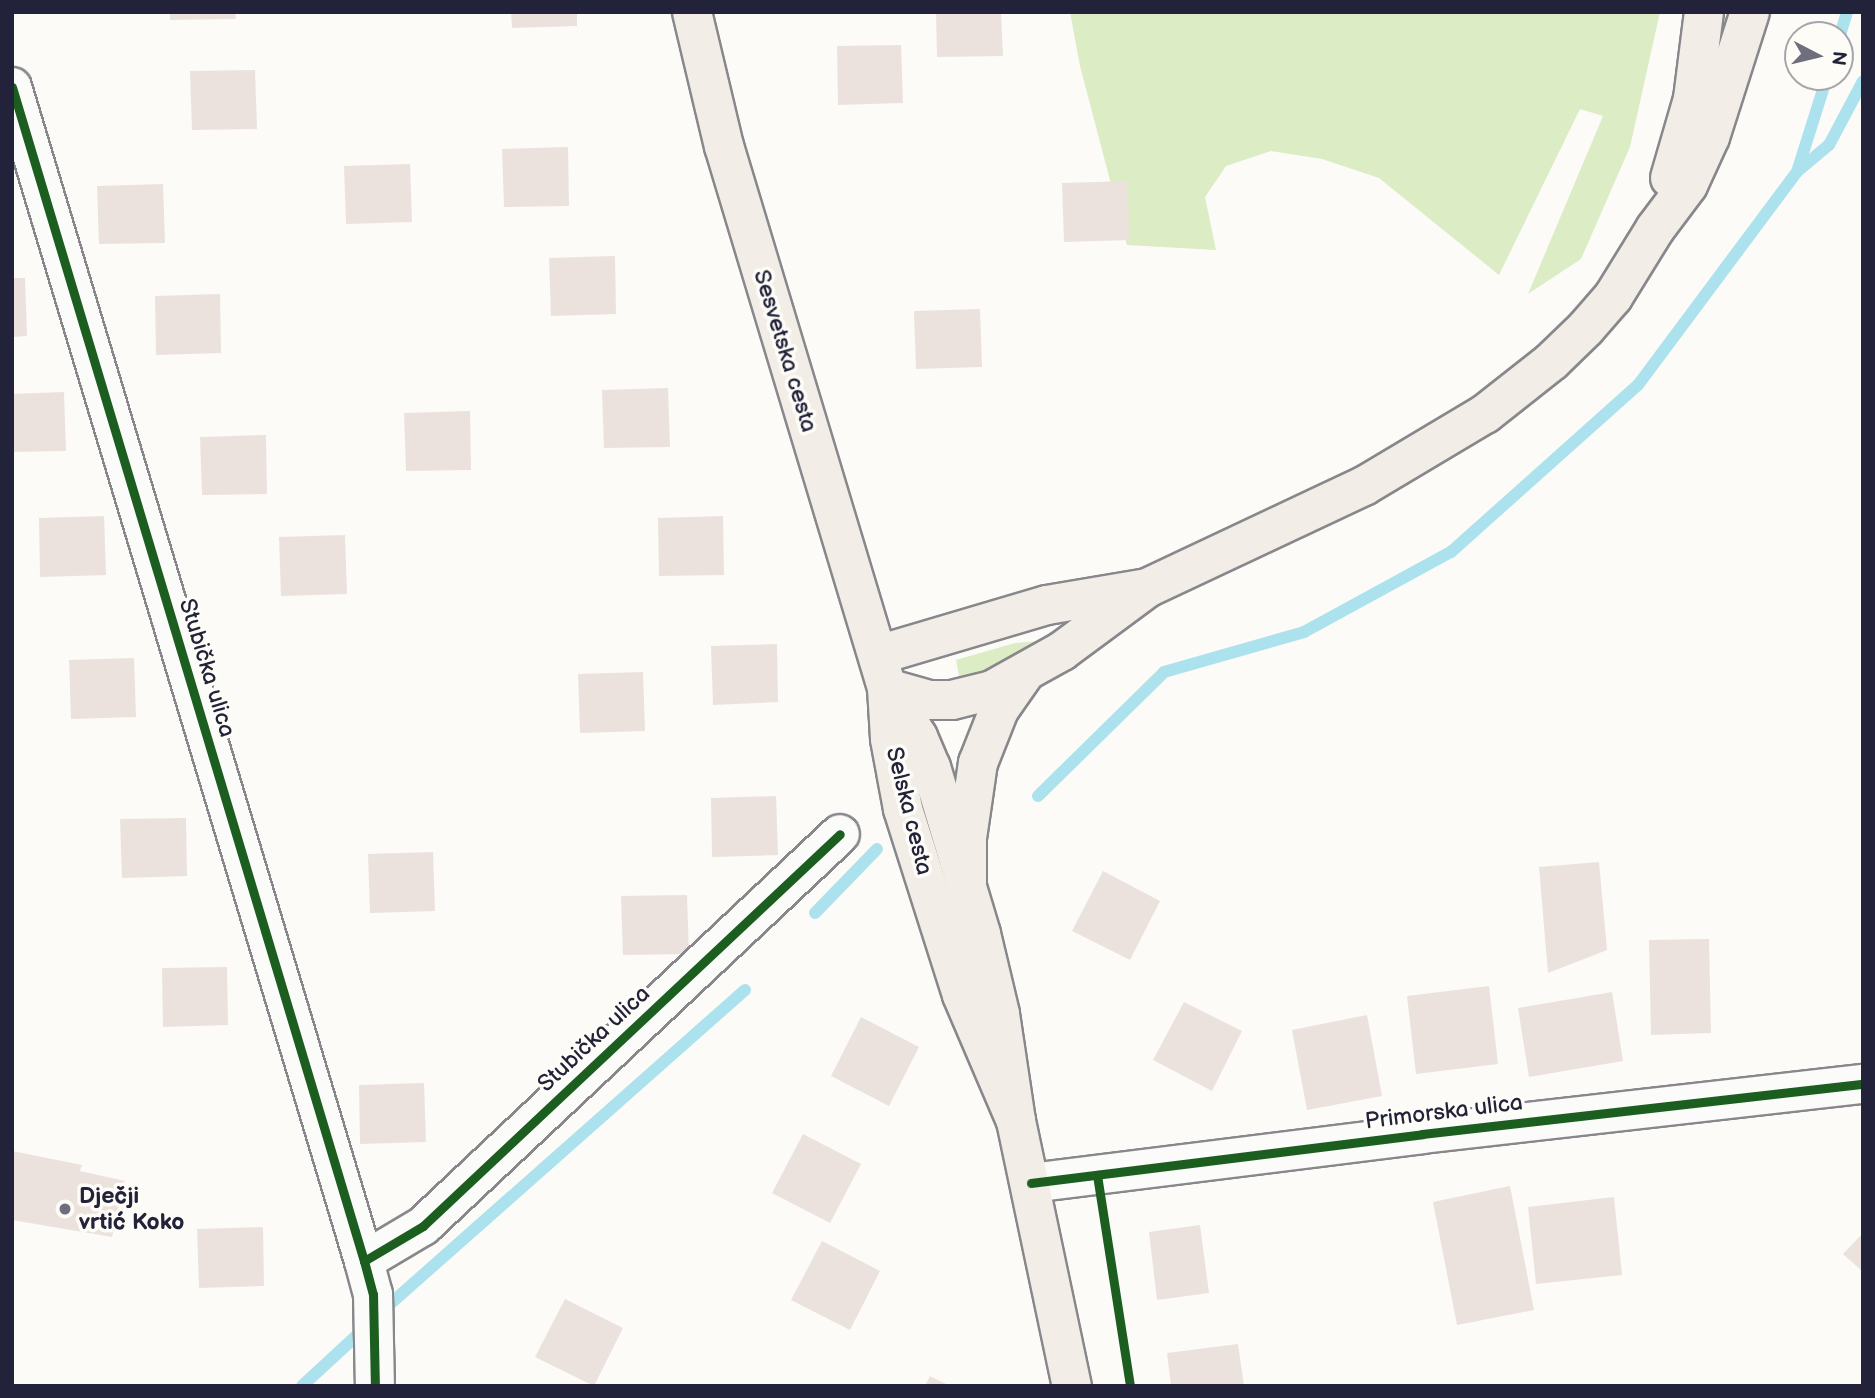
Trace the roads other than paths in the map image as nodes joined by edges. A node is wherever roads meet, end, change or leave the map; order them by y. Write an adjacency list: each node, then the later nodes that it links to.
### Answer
1 (692, 12): 7 (main road, Sesvetska cesta)
2 (1704, 12): 5 (main road)
3 (1751, 12): 5 (main road)
4 (12, 87): 14 (street, Stubička ulica)
5 (1655, 229): 6 (main road)
6 (1147, 589): 7 (main road); 8 (main road)
7 (882, 671): 8 (main road); 10 (main road, Selska cesta); 12 (main road, Selska cesta)
8 (1024, 674): 10 (main road)
9 (840, 834): 14 (street, Stubička ulica)
10 (967, 887): 12 (main road, Selska cesta)
11 (1863, 1084): 13 (street, Primorska ulica)
12 (1016, 1121): 13 (main road, Selska cesta)
13 (1031, 1184): 16 (main road, Selska cesta)
14 (368, 1277): 15 (street)
15 (375, 1372)
16 (1072, 1386)

